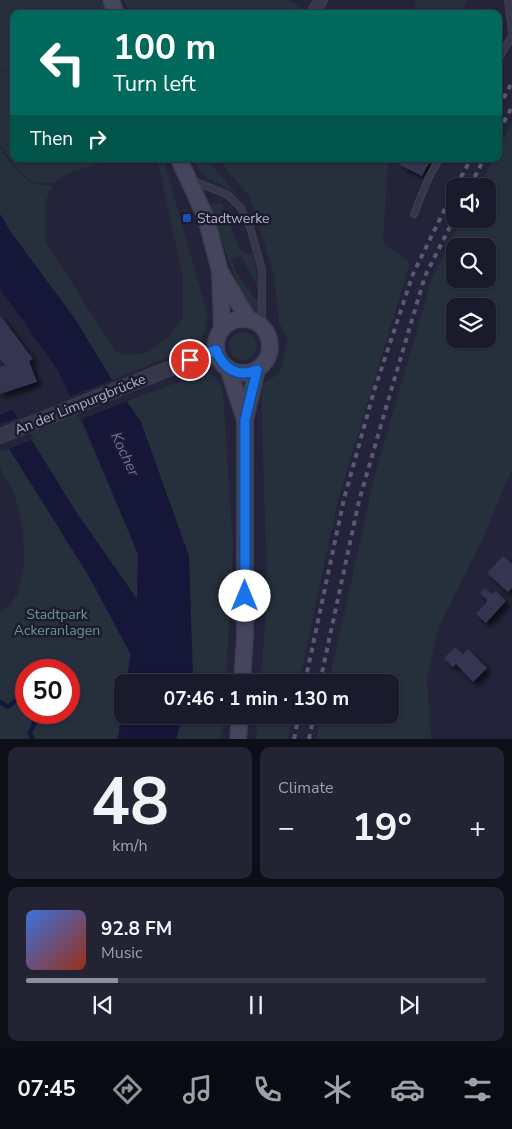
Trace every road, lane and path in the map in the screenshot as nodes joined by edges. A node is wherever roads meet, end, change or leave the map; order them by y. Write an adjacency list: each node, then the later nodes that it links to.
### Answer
1 (508, 0): 2 (lane)
2 (512, 31)
3 (512, 36): 4 (lane)
4 (502, 53)
5 (180, 162): 7 (main road)
6 (437, 162): 8 (lane)
7 (188, 178): 9 (main road); 11 (lane)
8 (414, 214)
9 (220, 272): 10 (main road); 12 (main road)
10 (248, 319): 11 (main road); 12 (main road)
11 (262, 326): 15 (main road)
12 (222, 329): 13 (main road)
13 (216, 350): 14 (main road); 17 (street, An der Limpurgbrücke)
14 (228, 368): 15 (main road); 16 (main road)
15 (257, 370): 16 (main road)
16 (245, 420): 18 (main road)
17 (0, 436)
18 (243, 674)
19 (239, 724): 20 (main road)
20 (238, 739)

